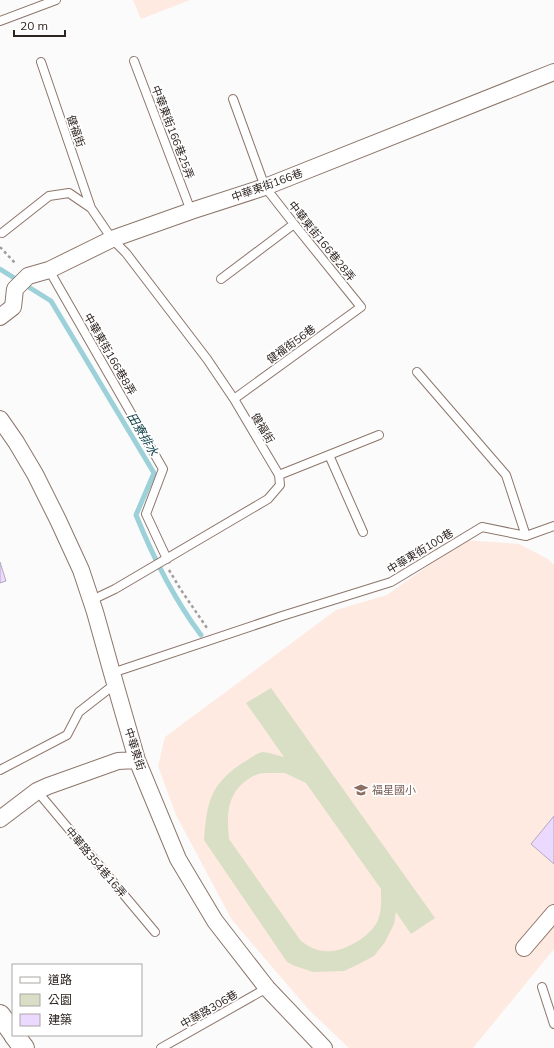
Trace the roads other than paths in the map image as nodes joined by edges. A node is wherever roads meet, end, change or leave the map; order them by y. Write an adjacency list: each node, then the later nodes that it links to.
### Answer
1 (56, 0): 2 (lane)
2 (0, 21)
3 (134, 61): 9 (lane, 中華東街166巷25弄)
4 (41, 62): 8 (lane, 健福街)
5 (554, 72): 7 (street, 中華東街166巷)
6 (233, 99): 7 (lane, 中華東街166巷28弄)
7 (265, 187): 9 (street, 中華東街166巷); 10 (lane, 中華東街166巷28弄)
8 (91, 208): 11 (lane, 健福街); 12 (lane, 健福街)
9 (191, 211): 12 (street, 中華東街166巷)
10 (294, 224): 14 (lane); 15 (lane, 中華東街166巷28弄)
11 (2, 233)
12 (112, 240): 13 (street, 中華東街166巷); 18 (lane, 健福街)
13 (49, 270): 16 (street, 中華東街166巷); 26 (lane, 中華東街166巷8弄)
14 (221, 279)
15 (361, 307): 18 (lane, 健福街56巷)
16 (0, 316)
17 (417, 372): 25 (lane)
18 (234, 399): 22 (lane, 健福街)
19 (0, 419): 27 (street, 中華東街)
20 (379, 435): 21 (lane)
21 (329, 455): 22 (lane); 24 (lane)
22 (279, 476): 26 (lane)
23 (554, 526): 25 (lane)
24 (363, 532)
25 (526, 536): 28 (lane, 中華東街100巷)
26 (166, 559): 27 (lane)
27 (92, 600): 28 (street, 中華東街)
28 (113, 679): 29 (street, 中華東街); 30 (lane, 中華東街100巷)
29 (137, 760): 31 (street); 37 (street, 中華東街)
30 (0, 770)
31 (37, 791): 32 (street); 34 (lane, 中華路354巷16弄)
32 (0, 819)
33 (554, 913): 35 (street)
34 (154, 932)
35 (524, 948)
36 (542, 987): 39 (lane)
37 (267, 988): 43 (lane, 中華路306巷); 44 (street, 中華東街)
38 (0, 1014): 40 (street)
39 (554, 1024)
40 (12, 1031)
41 (15, 1036): 42 (street)
42 (24, 1048)
43 (161, 1048)
44 (324, 1048)

